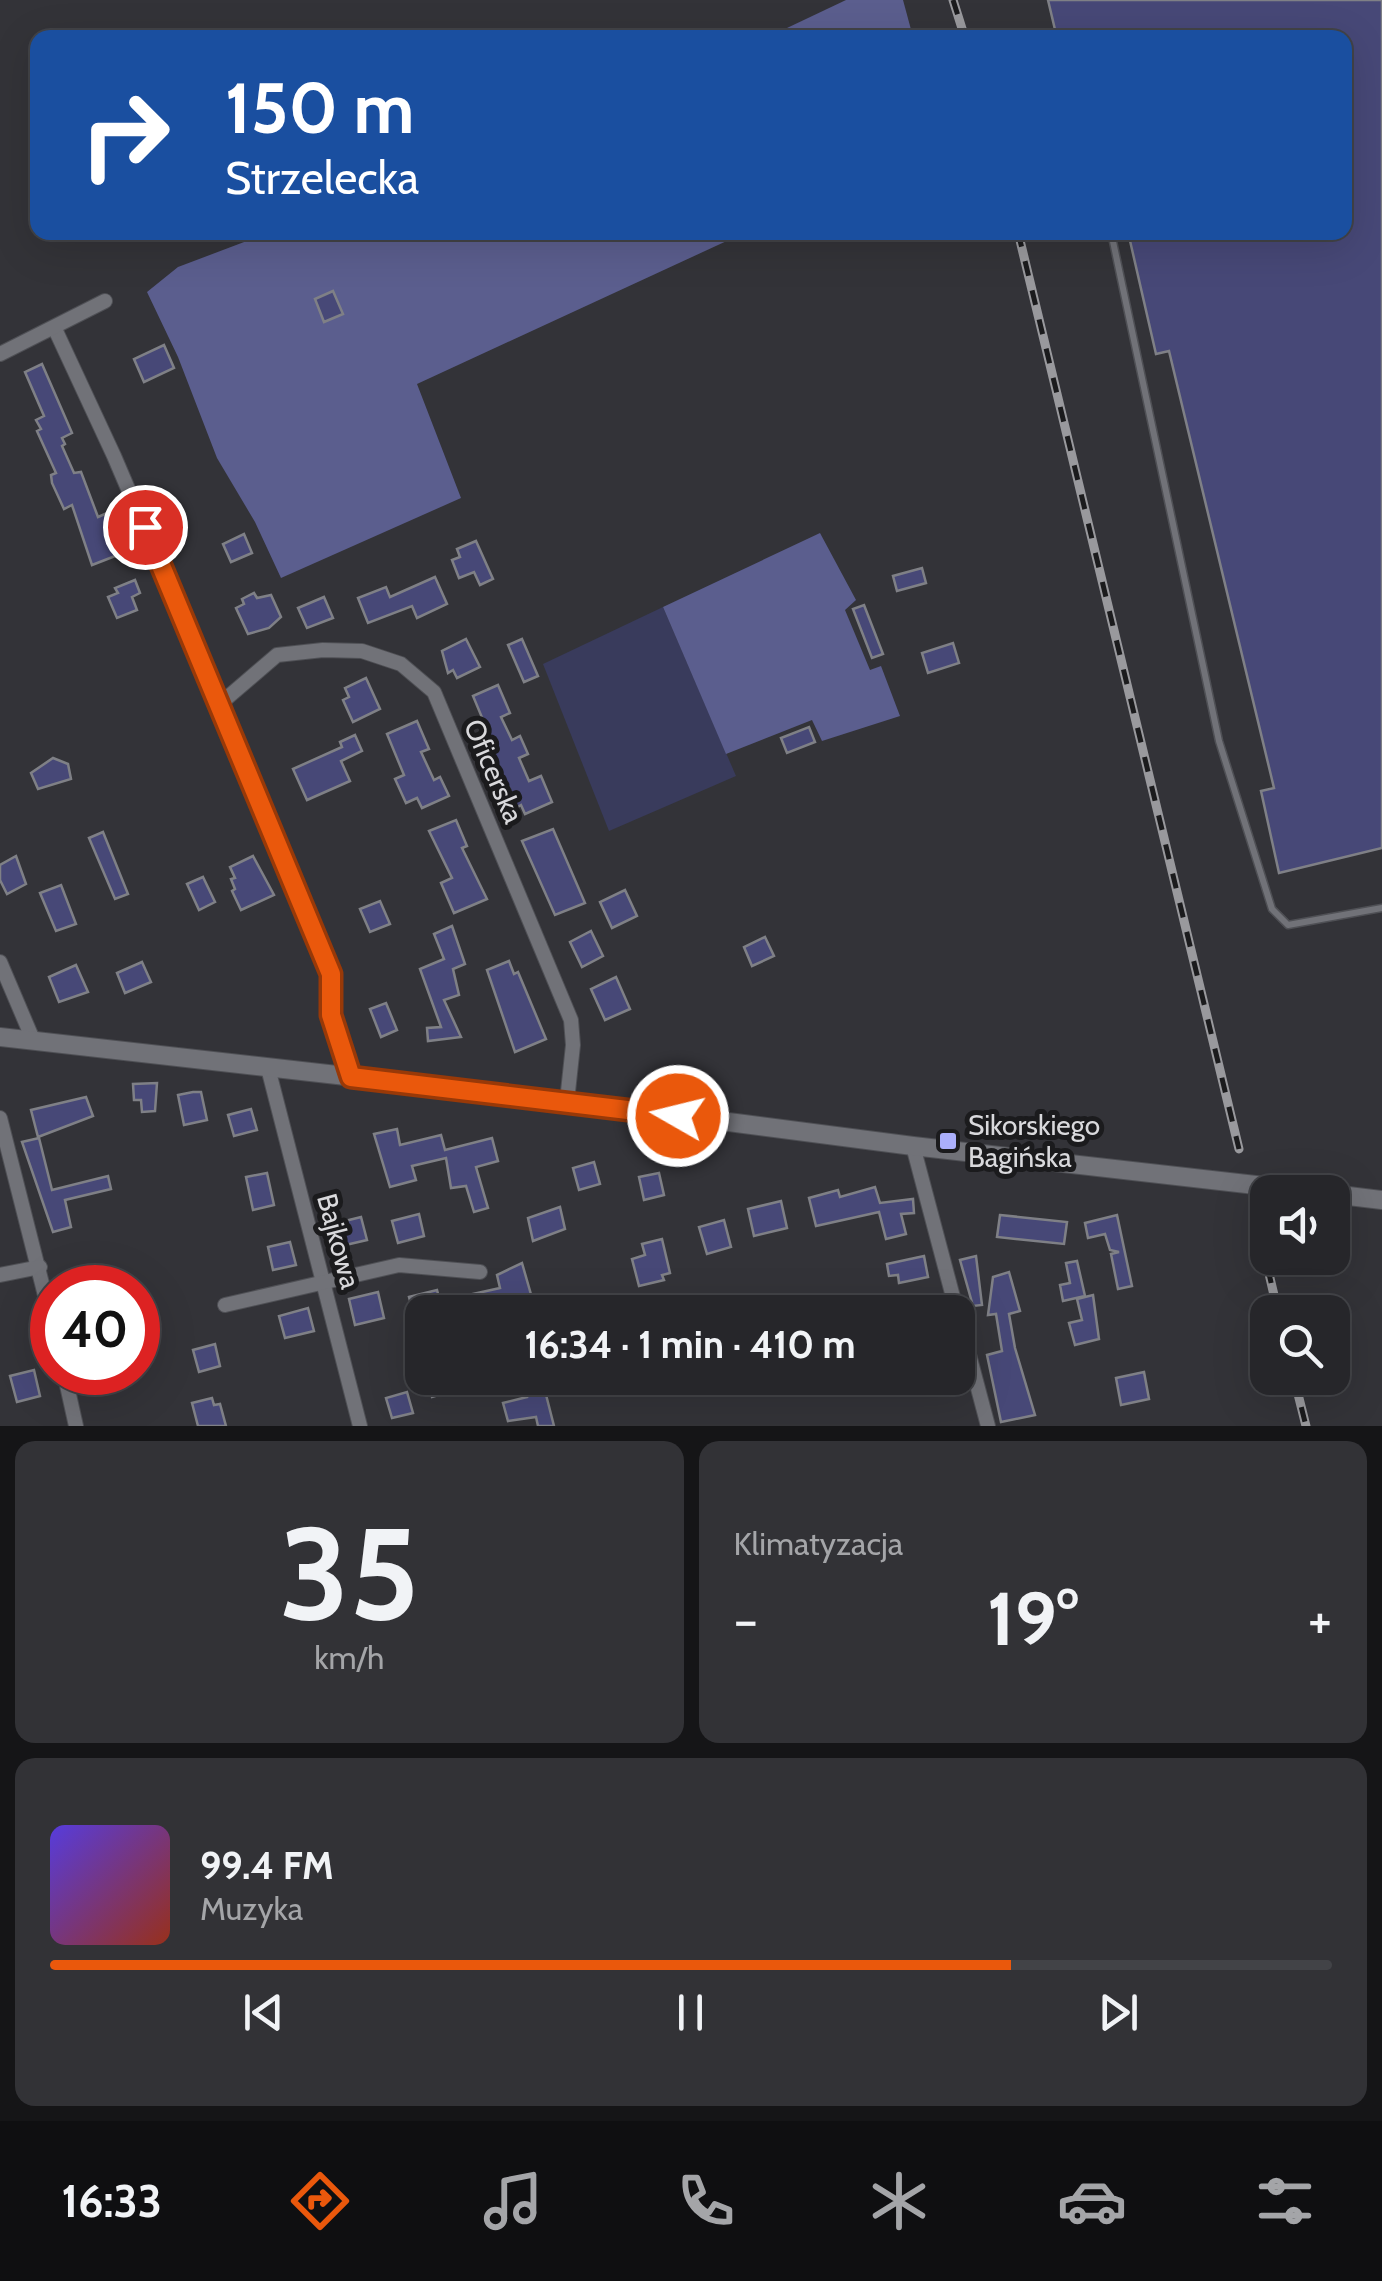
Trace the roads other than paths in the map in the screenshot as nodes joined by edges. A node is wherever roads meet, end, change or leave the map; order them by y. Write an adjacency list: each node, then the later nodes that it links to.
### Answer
1 (1113, 240): 6 (lane)
2 (105, 302): 3 (street)
3 (54, 329): 4 (street); 5 (street)
4 (0, 354)
5 (221, 703): 11 (street); 12 (street, Oficerska)
6 (1382, 908)
7 (0, 962): 9 (street)
8 (0, 1037): 9 (street)
9 (34, 1042): 10 (street)
10 (268, 1068): 11 (street); 22 (street, Bajkowa)
11 (351, 1077): 12 (street)
12 (566, 1101): 14 (street)
13 (0, 1118): 18 (street)
14 (913, 1146): 15 (street); 23 (street)
15 (1250, 1184)
16 (1350, 1196): 17 (street)
17 (1382, 1200)
18 (39, 1265)
19 (30, 1269): 21 (street)
20 (480, 1272): 22 (street)
21 (0, 1276)
22 (324, 1280): 24 (street); 28 (street, Bajkowa)
23 (953, 1295)
24 (225, 1305)
25 (975, 1377): 29 (street)
26 (69, 1395): 27 (street)
27 (76, 1426)
28 (359, 1426)
29 (988, 1426)

